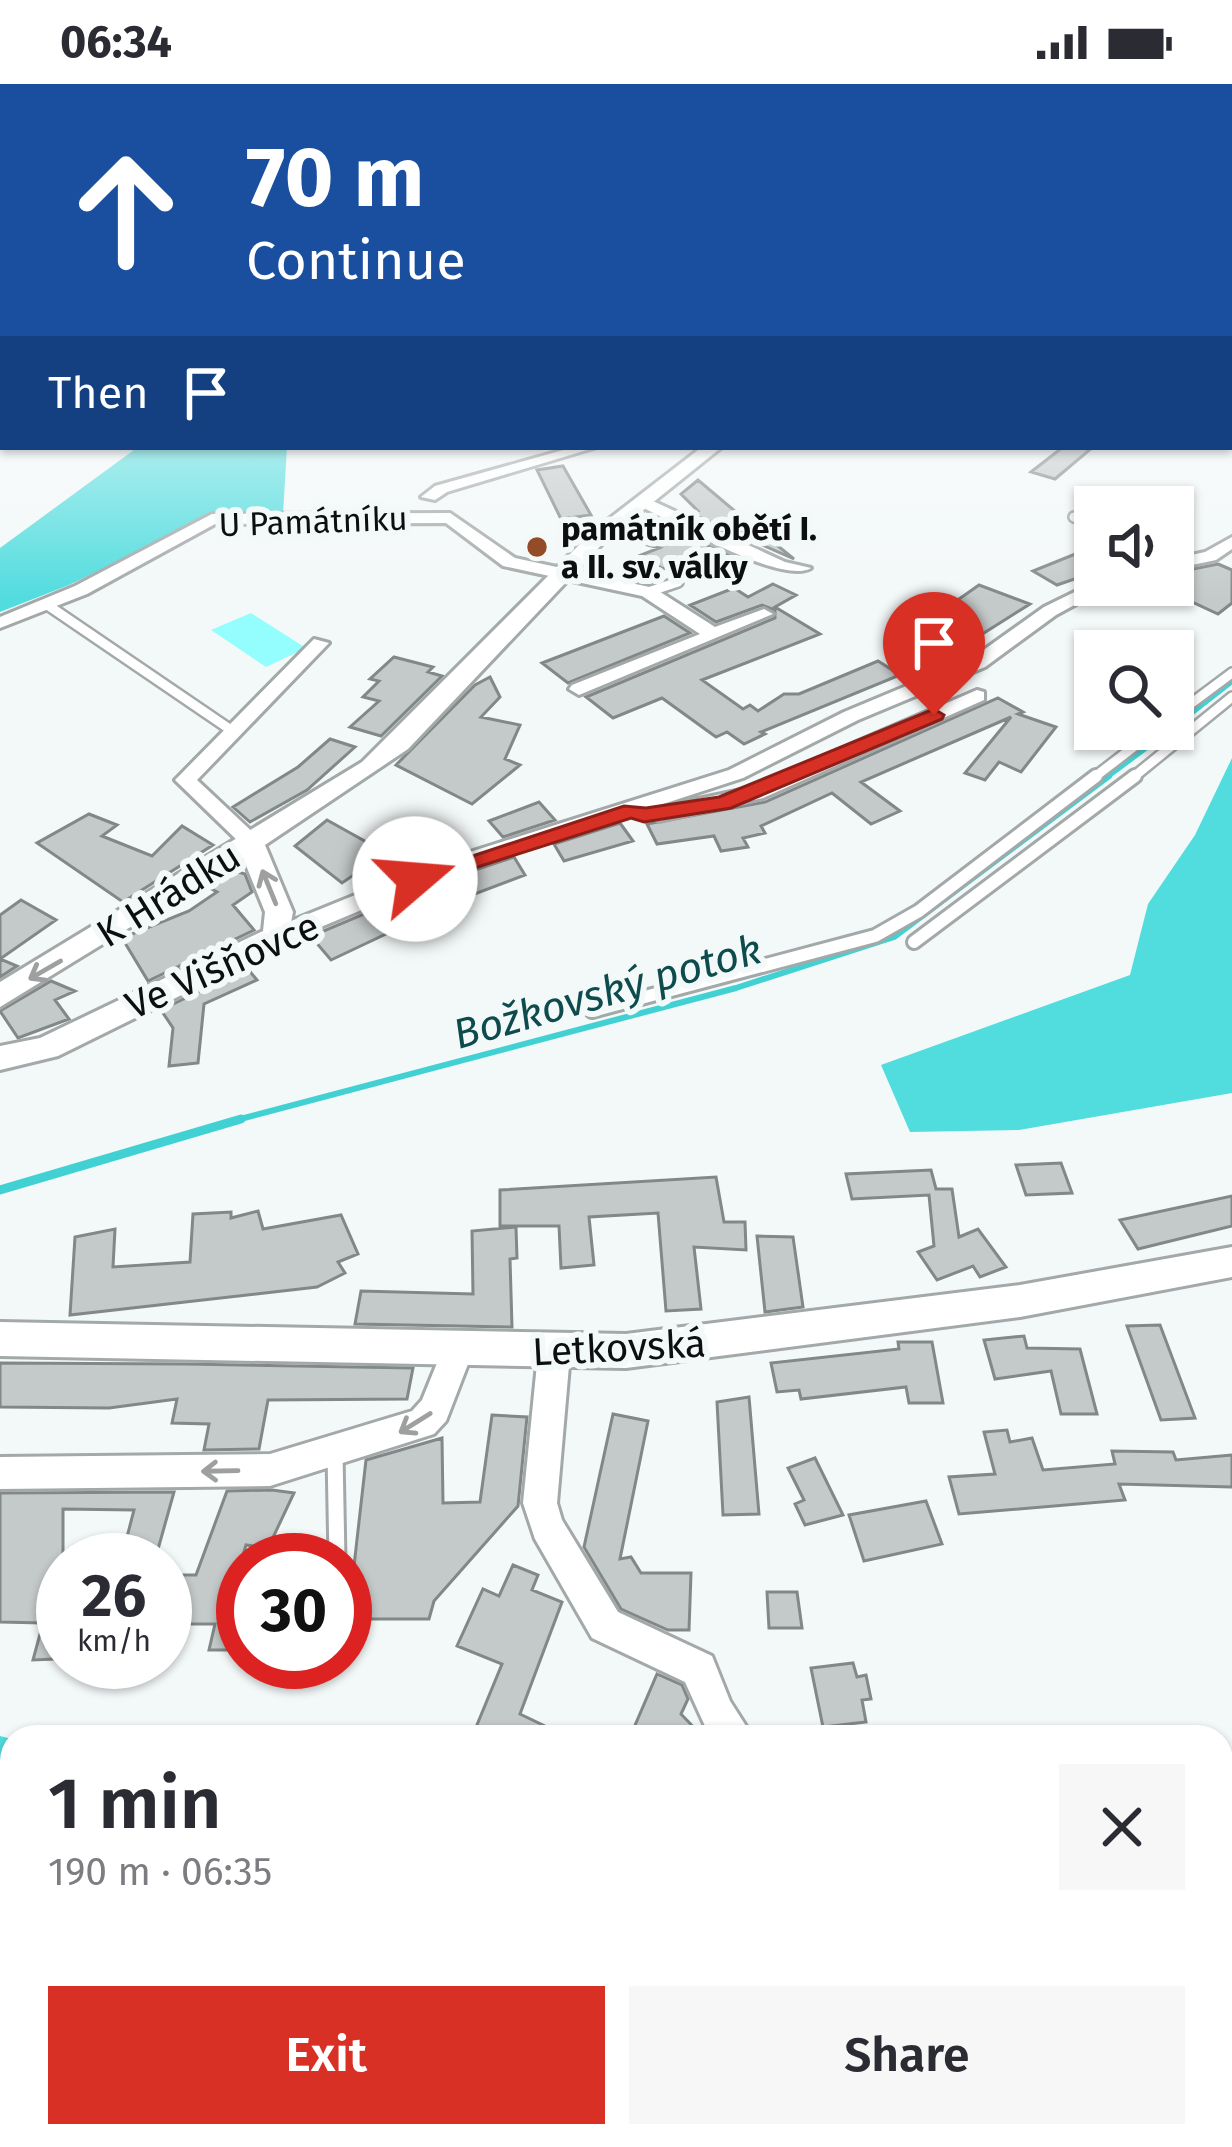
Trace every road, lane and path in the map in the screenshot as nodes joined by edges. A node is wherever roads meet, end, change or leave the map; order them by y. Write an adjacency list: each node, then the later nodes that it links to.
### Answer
1 (580, 450): 3 (street)
2 (709, 450): 4 (street)
3 (429, 496)
4 (642, 501): 7 (street); 8 (street)
5 (1232, 542): 6 (street)
6 (1194, 559)
7 (802, 568)
8 (560, 576): 10 (street, U Památníku); 12 (street, U Památníku); 25 (street)
9 (678, 582): 10 (lane)
10 (648, 592): 15 (street)
11 (1074, 599): 24 (street, Ve Višňovce)
12 (46, 604): 14 (street, U Památníku); 22 (lane)
13 (764, 614): 15 (street)
14 (0, 622)
15 (713, 634): 18 (street)
16 (320, 643): 22 (street)
17 (1232, 673): 21 (lane)
18 (579, 689)
19 (976, 697): 24 (street)
20 (1232, 697): 27 (lane)
21 (1194, 701)
22 (231, 730): 25 (street)
23 (1130, 750): 29 (lane)
24 (632, 811): 26 (street, Ve Višňovce)
25 (249, 839): 26 (street, K Hrádku, one-way to 25); 28 (street, K Hrádku, one-way to 28)
26 (277, 936): 30 (street, Ve Višňovce)
27 (914, 942)
28 (0, 996)
29 (592, 1011)
30 (0, 1058)
31 (1232, 1262): 34 (street, Letkovská)
32 (0, 1340): 33 (street, Letkovská)
33 (458, 1351): 34 (street, Letkovská); 35 (street, one-way to 35)
34 (554, 1354): 38 (street)
35 (335, 1454): 36 (street, one-way to 36); 37 (lane)
36 (0, 1473)
37 (339, 1533)
38 (725, 1725)

